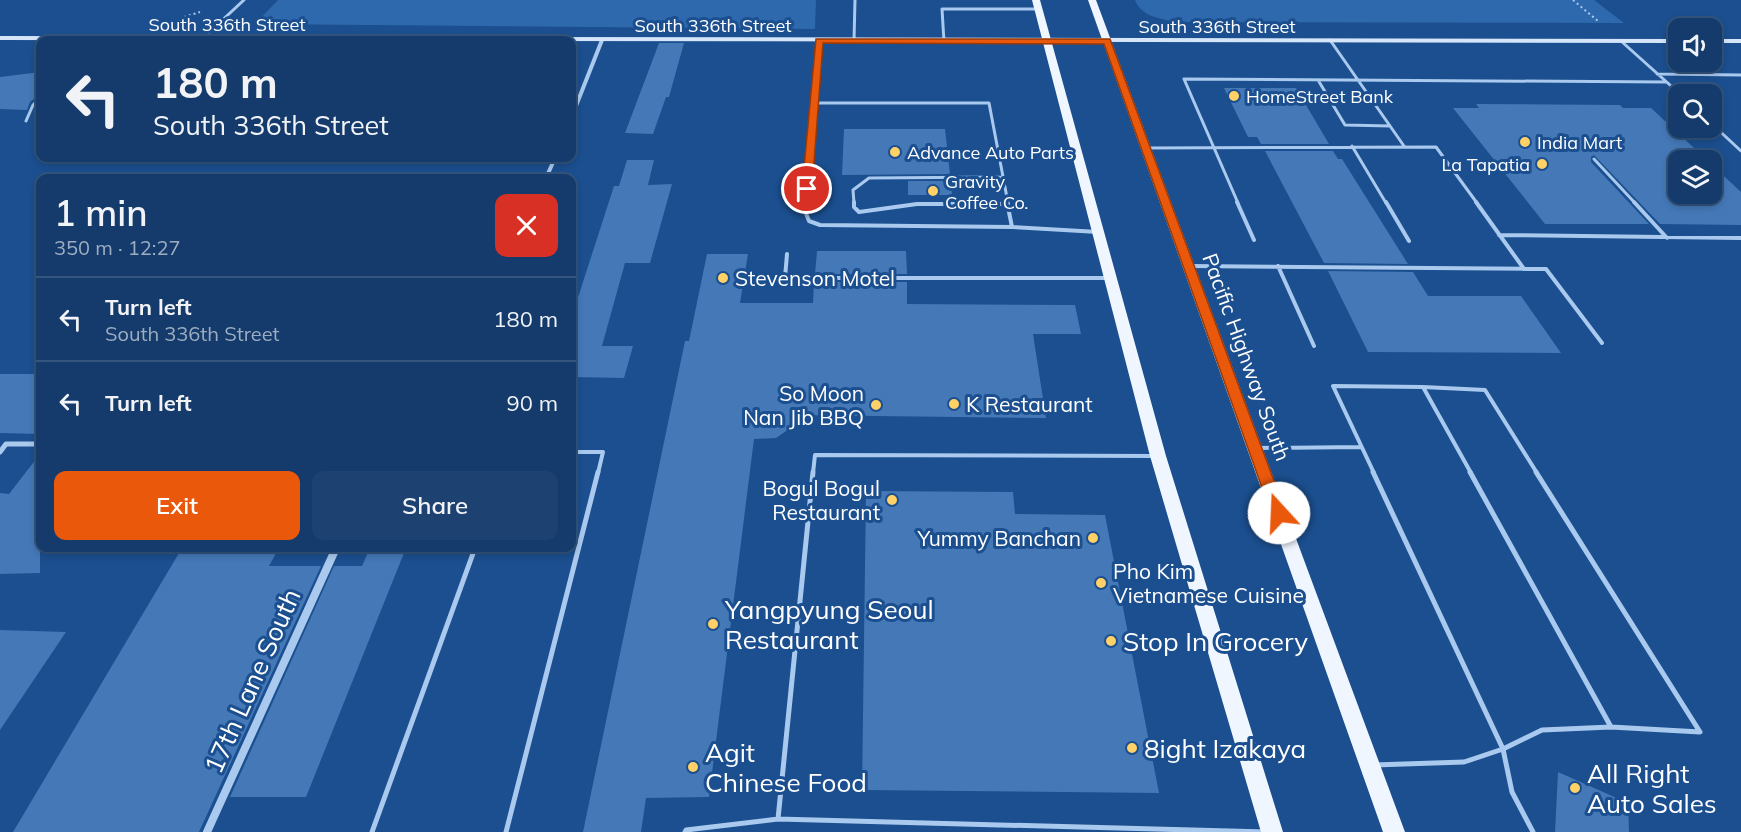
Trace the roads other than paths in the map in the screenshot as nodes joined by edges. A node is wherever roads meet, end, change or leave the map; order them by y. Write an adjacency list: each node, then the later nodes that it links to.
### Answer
1 (244, 0): 5 (lane)
2 (855, 0): 12 (lane)
3 (1092, 0): 14 (main road, Pacific Highway South)
4 (1037, 4): 13 (main road); 19 (lane)
5 (205, 36)
6 (0, 38): 7 (main road, South 336th Street)
7 (36, 39)
8 (576, 40): 9 (main road, South 336th Street)
9 (602, 40): 10 (main road, South 336th Street); 28 (street)
10 (819, 40): 12 (main road, South 336th Street); 27 (lane)
11 (1330, 40): 14 (main road, South 336th Street); 15 (main road, South 336th Street); 23 (lane)
12 (854, 41): 19 (main road, South 336th Street)
13 (1047, 41): 14 (main road, South 336th Street); 19 (main road, South 336th Street); 41 (main road)
14 (1107, 41): 34 (main road, Pacific Highway South)
15 (1621, 41): 16 (main road, South 336th Street); 20 (lane)
16 (1668, 41)
17 (1722, 41): 18 (main road)
18 (1741, 41)
19 (944, 42)
20 (1657, 75): 21 (lane); 24 (lane)
21 (1741, 75)
22 (1318, 80): 23 (lane); 30 (lane); 32 (lane)
23 (1358, 80): 24 (lane); 30 (lane)
24 (1666, 82): 25 (lane)
25 (1668, 84)
26 (36, 102): 29 (lane)
27 (814, 104): 38 (lane); 40 (lane)
28 (576, 106)
29 (26, 121)
30 (1390, 126): 35 (lane)
31 (1722, 133): 36 (lane)
32 (1214, 146): 33 (lane); 34 (lane); 45 (lane)
33 (1352, 146): 35 (lane); 46 (lane)
34 (1144, 147): 48 (main road, Pacific Highway South)
35 (1404, 147): 42 (lane)
36 (1740, 148)
37 (1594, 159): 43 (lane)
38 (1002, 177): 39 (lane); 39 (lane)
39 (1008, 204): 40 (lane)
40 (1012, 227): 41 (lane)
41 (1098, 232): 51 (main road)
42 (1499, 235): 43 (lane); 50 (lane)
43 (1667, 238): 44 (lane)
44 (1741, 238)
45 (1254, 240)
46 (1409, 241)
47 (787, 255): 51 (lane)
48 (1189, 266): 49 (lane); 57 (main road, Pacific Highway South)
49 (1278, 266): 50 (lane); 53 (lane)
50 (1524, 269): 52 (lane)
51 (1111, 278): 60 (main road)
52 (1602, 343)
53 (1314, 346)
54 (1423, 387): 56 (lane); 63 (lane); 63 (lane)
55 (36, 444): 58 (street)
56 (1361, 447): 57 (lane); 64 (lane)
57 (1256, 448): 65 (main road, Pacific Highway South)
58 (0, 452)
59 (576, 452): 69 (lane)
60 (1158, 456): 66 (lane); 71 (main road)
61 (334, 552): 67 (street, 17th Lane South)
62 (474, 552): 68 (lane)
63 (1611, 728): 64 (lane)
64 (1503, 749): 65 (lane); 73 (lane)
65 (1370, 765): 72 (main road, Pacific Highway South)
66 (778, 819): 70 (lane); 71 (lane)
67 (207, 832)
68 (372, 832)
69 (506, 832)
70 (686, 832)
71 (1272, 832)
72 (1394, 832)
73 (1533, 832)

